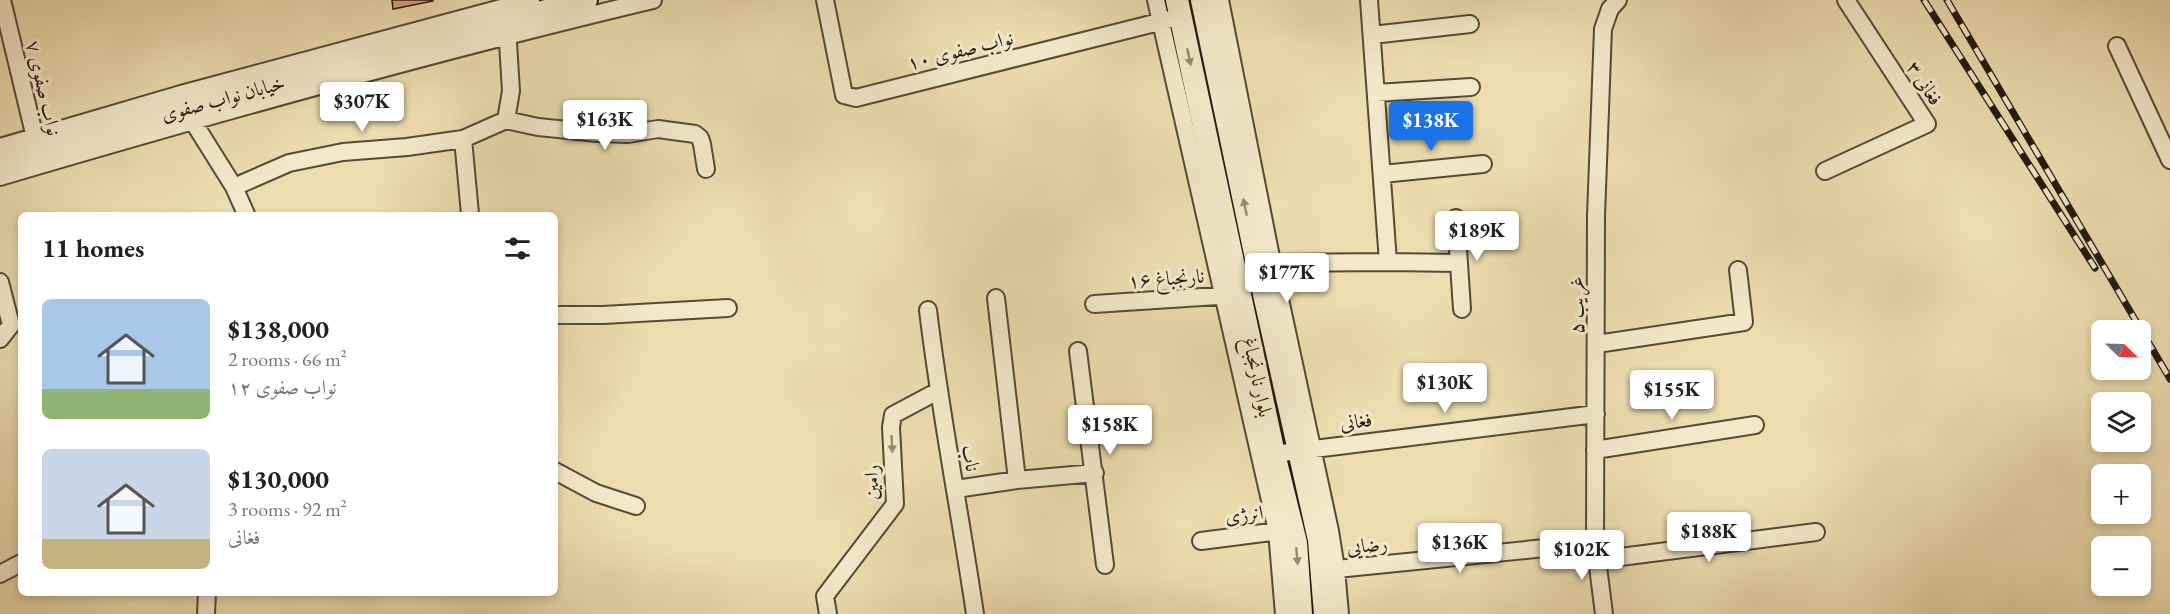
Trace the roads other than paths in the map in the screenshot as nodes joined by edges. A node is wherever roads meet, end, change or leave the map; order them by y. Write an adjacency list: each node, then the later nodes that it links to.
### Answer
1 (3, 0): 22 (street, نواب صفوی ۷)
2 (531, 0): 13 (street)
3 (586, 0): 13 (main road, خیابان نواب صفوی)
4 (653, 0): 13 (street)
5 (825, 0): 12 (street, نواب صفوی ۱۰)
6 (1156, 0): 12 (street)
7 (1202, 0): 36 (main road, بلوار نارنجباغ, one-way to 7)
8 (1220, 0): 36 (street)
9 (1369, 0): 15 (street)
10 (1618, 0): 49 (street, غریب ۵)
11 (1846, 0): 28 (street, فغانی ۳)
12 (1173, 12): 40 (main road, بلوار نارنجباغ)
13 (506, 16): 19 (main road, خیابان نواب صفوی); 20 (street); 22 (street)
14 (1470, 24): 15 (street)
15 (1372, 35): 18 (street)
16 (2117, 46): 24 (street)
17 (1471, 87): 18 (street)
18 (1376, 93): 29 (street)
19 (189, 114): 22 (main road, خیابان نواب صفوی); 30 (street); 31 (street)
20 (506, 120): 21 (street); 27 (street)
21 (463, 140): 31 (street); 33 (street)
22 (36, 143): 23 (street); 25 (main road, خیابان نواب صفوی)
23 (0, 147)
24 (2170, 160)
25 (0, 161)
26 (1483, 164): 29 (street)
27 (706, 169)
28 (1825, 171)
29 (1382, 174): 35 (street)
30 (0, 177)
31 (234, 187): 32 (street)
32 (245, 212)
33 (470, 212)
34 (1456, 218): 37 (street)
35 (1388, 261): 36 (street); 37 (street)
36 (1265, 263): 54 (main road, بلوار نارنجباغ)
37 (1459, 263): 44 (street)
38 (1738, 270): 49 (street)
39 (0, 282): 47 (street)
40 (1232, 295): 42 (street, نارنجباغ ۱۶); 56 (main road, بلوار نارنجباغ); 62 (street)
41 (996, 298): 59 (street)
42 (1094, 304)
43 (728, 308): 46 (street)
44 (1462, 309)
45 (928, 310): 51 (street, ناب)
46 (558, 315)
47 (16, 330): 48 (street)
48 (0, 339)
49 (1597, 344): 52 (street, غریب ۵)
50 (1078, 351): 58 (street)
51 (938, 391): 60 (street, ناب); 72 (street, رامین, one-way to 72)
52 (1596, 414): 54 (street, فغانی); 55 (street, غریب ۵)
53 (1755, 425): 55 (street)
54 (1305, 449): 56 (street, فغانی); 68 (main road, بلوار نارنجباغ)
55 (1595, 450): 65 (street, غریب ۵)
56 (1274, 454): 62 (main road, بلوار نارنجباغ)
57 (558, 473): 61 (street)
58 (1095, 473): 59 (street); 67 (street)
59 (1017, 480): 60 (street)
60 (956, 489): 73 (street, ناب)
61 (636, 506)
62 (1285, 530): 64 (street, انرژی); 74 (street); 75 (main road, بلوار نارنجباغ, one-way to 75)
63 (1816, 532): 65 (street, رضایی)
64 (1201, 541)
65 (1596, 552): 68 (street, رضایی); 78 (street, غریب ۵)
66 (18, 565): 69 (street)
67 (1106, 565)
68 (1329, 569): 76 (main road, بلوار نارنجباغ); 77 (street)
69 (0, 574)
70 (207, 596): 71 (street)
71 (206, 614)
72 (828, 614)
73 (975, 614)
74 (1284, 614)
75 (1301, 614)
76 (1325, 614)
77 (1340, 614)
78 (1604, 614)

